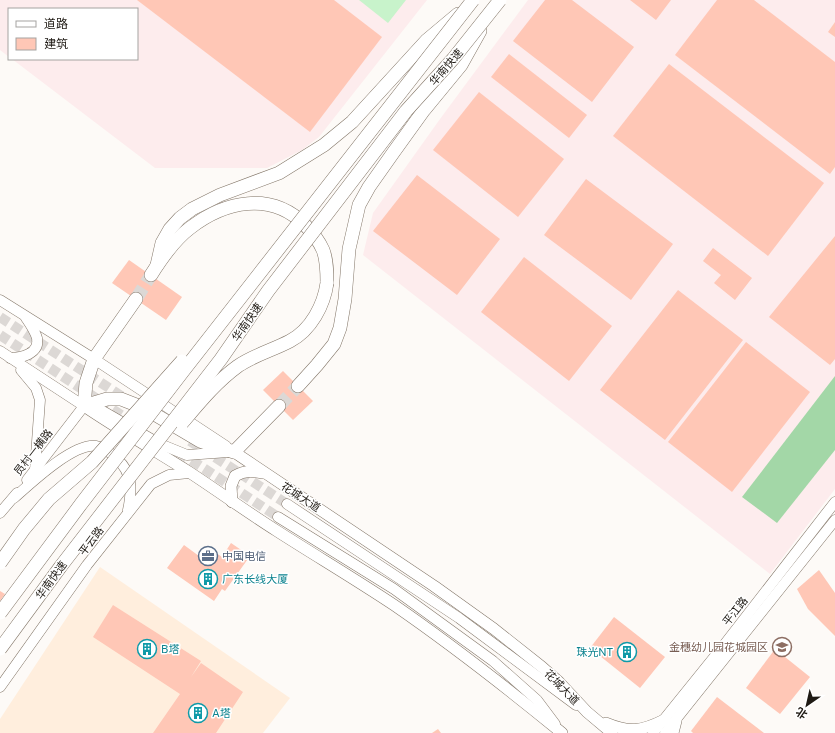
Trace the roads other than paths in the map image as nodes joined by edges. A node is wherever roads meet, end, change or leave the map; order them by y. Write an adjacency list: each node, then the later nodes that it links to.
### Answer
1 (471, 2): 5 (highway, 华南快速, bridge); 15 (highway, bridge)
2 (496, 5): 10 (highway, bridge); 15 (highway, 华南快速, bridge)
3 (136, 299): 9 (highway)
4 (0, 300): 6 (street, 花城大道)
5 (239, 300): 26 (highway, bridge); 27 (highway, 华南快速, bridge)
6 (25, 317): 8 (street); 9 (street, 花城大道)
7 (0, 351): 8 (street)
8 (10, 358): 11 (street); 14 (street)
9 (94, 359): 11 (highway); 13 (street, 花城大道)
10 (298, 386)
11 (84, 406): 13 (street); 13 (highway); 14 (street, 员村一横路); 16 (main road)
12 (279, 406): 13 (highway)
13 (234, 452): 17 (main road, 花城大道)
14 (35, 470): 18 (street, 员村一横路)
15 (133, 471): 28 (highway, 华南快速, bridge)
16 (189, 473): 19 (main road); 22 (street, 平云路)
17 (266, 474): 19 (main road); 30 (main road, 花城大道)
18 (14, 498): 22 (street); 23 (street, 员村一横路)
19 (232, 502): 33 (main road)
20 (835, 502): 31 (street, 平江路)
21 (287, 504): 30 (street, 花城大道)
22 (128, 512): 29 (street, 平云路)
23 (0, 513)
24 (278, 517): 33 (street)
25 (835, 520): 32 (street, 平江路)
26 (0, 563)
27 (0, 613)
28 (0, 649)
29 (0, 687)
30 (587, 712): 31 (main road); 34 (main road, 花城大道)
31 (664, 720): 35 (street, 平江路)
32 (676, 721): 36 (street, 平江路); 37 (main road)
33 (561, 732)
34 (612, 733)
35 (653, 733)
36 (665, 733)
37 (673, 733)

